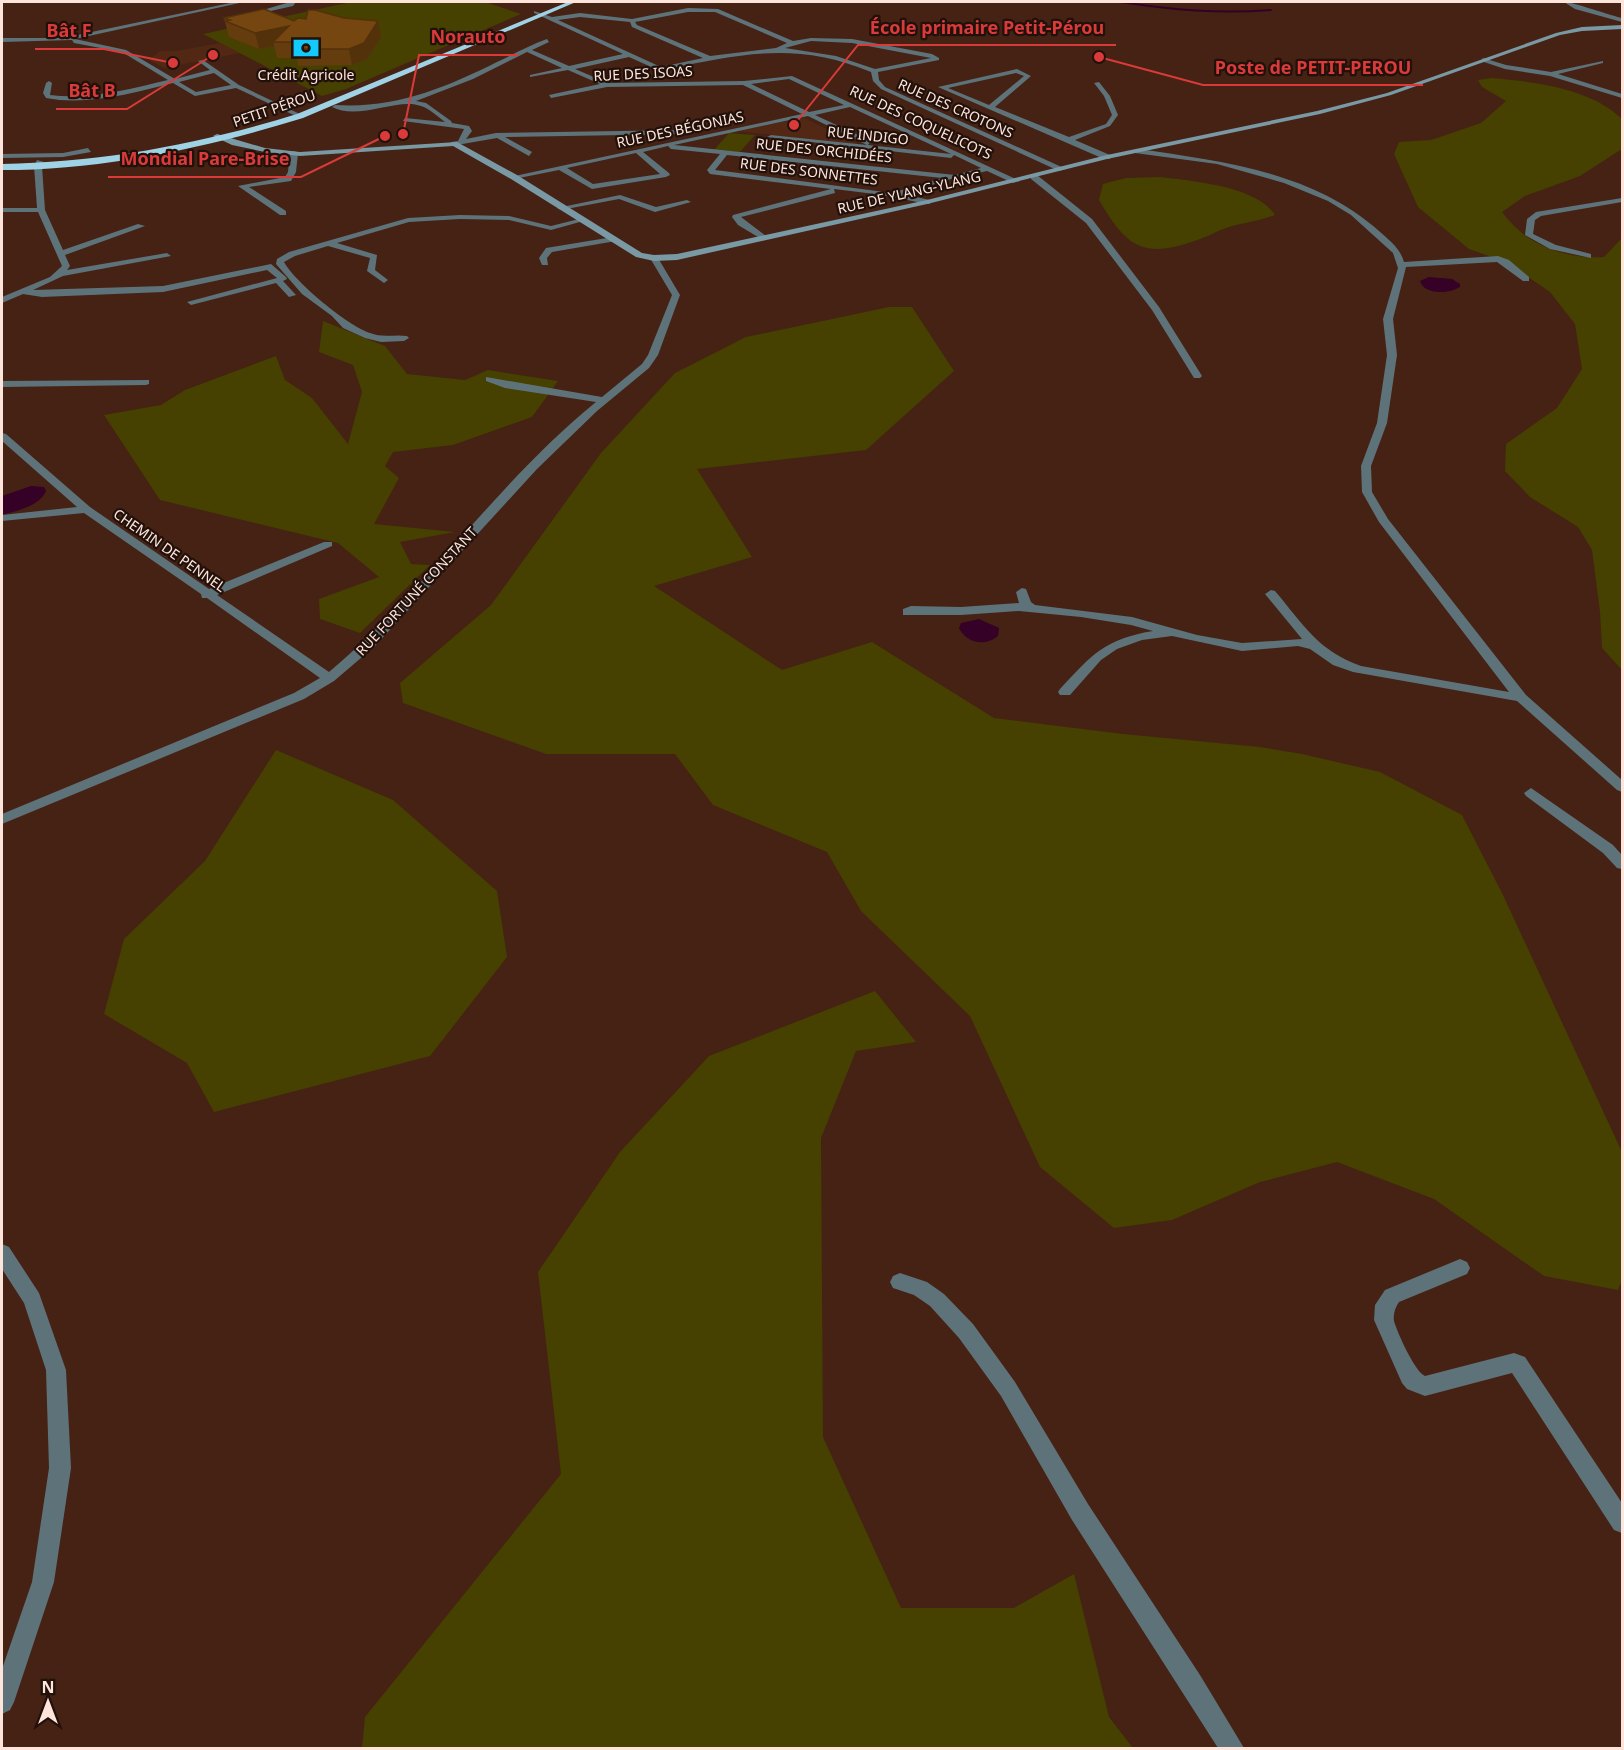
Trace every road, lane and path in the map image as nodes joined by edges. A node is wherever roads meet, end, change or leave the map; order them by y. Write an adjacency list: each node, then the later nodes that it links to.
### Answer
1 (241, 2): 13 (street)
2 (293, 2): 6 (street)
3 (562, 2): 7 (highway, PETIT PÉROU)
4 (573, 2): 7 (highway, PETIT PÉROU)
5 (1567, 2): 9 (street)
6 (266, 10)
7 (539, 13): 8 (street); 43 (highway, PETIT PÉROU)
8 (552, 19): 10 (street); 18 (street)
9 (1623, 20)
10 (632, 21): 15 (street); 19 (street)
11 (1623, 27): 20 (street, RUE DE YLANG-YLANG)
12 (2, 40): 13 (street)
13 (63, 40): 29 (street)
14 (547, 41): 17 (street)
15 (791, 42): 16 (street); 26 (street)
16 (778, 49): 19 (street); 26 (street)
17 (527, 50): 23 (street); 38 (street)
18 (629, 55): 23 (street); 24 (street)
19 (711, 59): 24 (street)
20 (1483, 60): 27 (street); 56 (street, RUE DE YLANG-YLANG)
21 (201, 61): 25 (street)
22 (1600, 62): 27 (street)
23 (567, 68): 28 (street); 34 (street)
24 (660, 69): 30 (street)
25 (216, 71): 29 (street); 35 (street)
26 (874, 71): 67 (street, RUE DES CROTONS)
27 (1551, 74): 37 (street)
28 (532, 76)
29 (175, 82): 31 (street); 35 (street)
30 (702, 82): 32 (street); 34 (street, RUE DES ISOAS)
31 (49, 83)
32 (744, 83): 39 (street, RUE DES COQUELICOTS); 42 (street)
33 (1097, 83): 50 (street)
34 (607, 85): 36 (street, RUE DES ISOAS)
35 (237, 86): 43 (street)
36 (551, 96)
37 (1623, 96)
38 (411, 102): 40 (street); 45 (street)
39 (852, 105): 42 (street, RUE DES BÉGONIAS); 61 (street, RUE DES COQUELICOTS)
40 (335, 107)
41 (989, 108): 41 (street); 50 (street)
42 (808, 114): 47 (street, RUE DES BÉGONIAS); 53 (street)
43 (296, 115): 48 (highway, PETIT PÉROU)
44 (405, 120): 45 (street)
45 (452, 124): 51 (street)
46 (496, 135): 47 (street); 51 (street); 59 (street)
47 (707, 135): 52 (street, RUE DES BÉGONIAS)
48 (220, 137): 57 (street); 63 (highway, PETIT PÉROU)
49 (771, 137): 53 (street, RUE INDIGO)
50 (1070, 139): 62 (street)
51 (457, 143): 57 (street); 68 (street, RUE DE YLANG-YLANG)
52 (656, 146): 55 (street, RUE DES BÉGONIAS); 58 (street, RUE DES ORCHIDÉES)
53 (877, 147): 61 (street, RUE INDIGO)
54 (88, 150): 60 (street)
55 (636, 150): 65 (street, RUE DES BÉGONIAS); 65 (street)
56 (1137, 151): 62 (street, RUE DE YLANG-YLANG); 91 (street)
57 (294, 153): 80 (street)
58 (725, 153): 69 (street, RUE DES ORCHIDÉES); 72 (street, RUE DES SONNETTES)
59 (529, 154)
60 (2, 156)
61 (963, 157): 66 (street, RUE DES COQUELICOTS)
62 (1107, 158): 67 (street, RUE DE YLANG-YLANG)
63 (39, 164): 64 (highway, PETIT PÉROU); 79 (street)
64 (2, 165)
65 (560, 167): 68 (street, RUE DES BÉGONIAS)
66 (988, 168): 69 (street, RUE DES ORCHIDÉES); 71 (street, RUE DES COQUELICOTS)
67 (1062, 169): 70 (street, RUE DE YLANG-YLANG)
68 (514, 177): 77 (street, RUE DE YLANG-YLANG)
69 (955, 177): 73 (street)
70 (1034, 177): 71 (street, RUE DE YLANG-YLANG); 101 (street)
71 (1016, 181): 76 (street, RUE DE YLANG-YLANG)
72 (845, 188): 73 (street, RUE DES SONNETTES); 83 (street)
73 (892, 195): 76 (street, RUE DES SONNETTES)
74 (1623, 200): 88 (street)
75 (687, 202): 77 (street)
76 (927, 202): 83 (street, RUE DE YLANG-YLANG)
77 (561, 208): 81 (street, RUE DE YLANG-YLANG)
78 (2, 210): 79 (street)
79 (41, 210): 86 (street)
80 (283, 213)
81 (584, 220): 84 (street, RUE DE YLANG-YLANG); 85 (street)
82 (141, 226): 86 (street)
83 (763, 238): 89 (street, RUE DE YLANG-YLANG)
84 (613, 239): 89 (street, RUE DE YLANG-YLANG); 90 (street)
85 (327, 243): 94 (street); 100 (street)
86 (62, 253): 92 (street)
87 (166, 256): 92 (street)
88 (1588, 256)
89 (654, 258): 105 (street, RUE FORTUNÉ CONSTANT)
90 (545, 263)
91 (1401, 265): 93 (street); 119 (street)
92 (60, 274): 96 (street)
93 (1526, 279)
94 (384, 280)
95 (278, 281): 96 (street); 97 (street); 99 (street)
96 (24, 292): 98 (street)
97 (292, 296)
98 (2, 300)
99 (191, 302)
100 (404, 338)
101 (1197, 376)
102 (489, 379): 105 (street)
103 (146, 382): 104 (street)
104 (2, 384)
105 (603, 400): 117 (street, RUE FORTUNÉ CONSTANT)
106 (2, 435): 107 (street, CHEMIN DE PENNEL)
107 (86, 509): 108 (street); 112 (street, CHEMIN DE PENNEL)
108 (2, 518)
109 (328, 544): 112 (street)
110 (1022, 592): 113 (street)
111 (1270, 594): 116 (street)
112 (206, 595): 117 (street, CHEMIN DE PENNEL)
113 (1031, 608): 114 (street); 115 (street)
114 (907, 612)
115 (1176, 634): 116 (street); 118 (street)
116 (1314, 646): 119 (street)
117 (329, 678): 122 (street, RUE FORTUNÉ CONSTANT)
118 (1065, 692)
119 (1521, 698): 120 (street)
120 (1623, 787)
121 (1531, 793): 123 (street)
122 (2, 819)
123 (1623, 864)
124 (2, 1253): 128 (street)
125 (1460, 1268): 127 (street)
126 (900, 1282): 129 (street)
127 (1623, 1522)
128 (2, 1702)
129 (1232, 1749)

